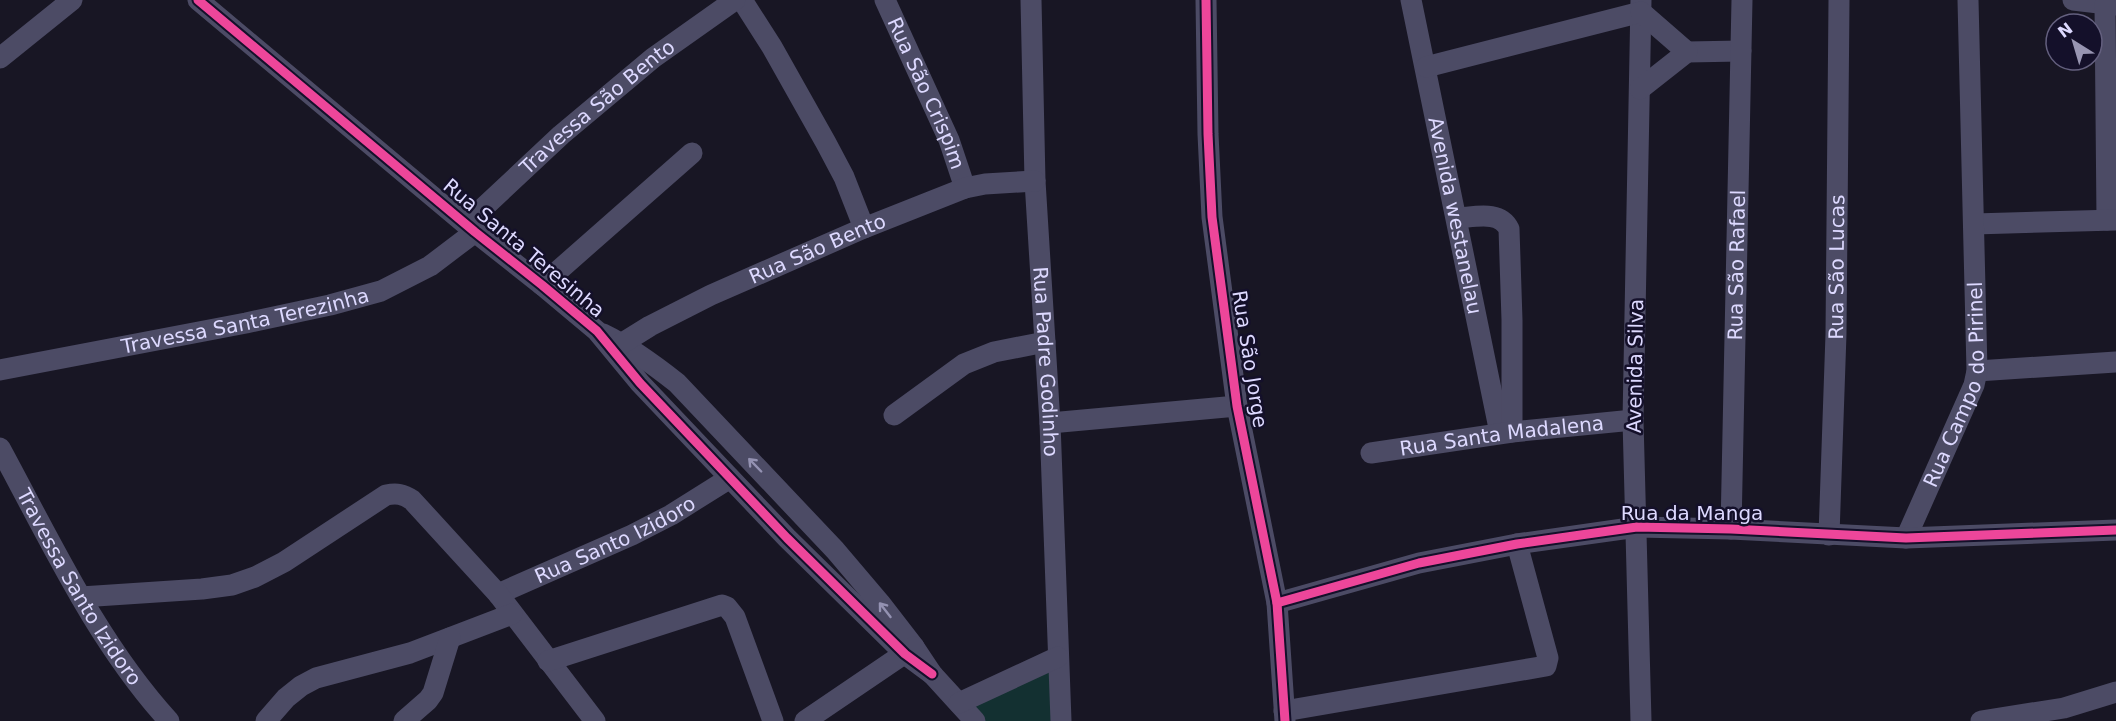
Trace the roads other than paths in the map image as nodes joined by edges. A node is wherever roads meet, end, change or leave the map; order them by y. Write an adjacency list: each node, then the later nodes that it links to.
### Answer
1 (72, 0): 16 (street)
2 (198, 0): 25 (street, Rua Santa Teresinha)
3 (735, 0): 25 (street, Travessa São Bento)
4 (742, 0): 26 (street)
5 (885, 0): 21 (street, Rua São Crispim)
6 (1031, 0): 20 (street, Rua Padre Godinho)
7 (1206, 0): 33 (street, Rua São Jorge)
8 (1411, 0): 17 (street, Avenida westanelau)
9 (1742, 0): 14 (street, Rua São Rafael)
10 (1839, 0): 44 (street, Rua São Lucas)
11 (1968, 0): 24 (street, Rua Campo do Pirinel)
12 (2094, 2): 23 (street)
13 (1641, 6): 15 (street); 17 (street); 18 (street, Avenida Silva)
14 (1741, 51): 15 (street); 42 (street, Rua São Rafael)
15 (1687, 52): 18 (street)
16 (0, 58)
17 (1426, 67): 22 (street, Avenida westanelau)
18 (1640, 89): 35 (street, Avenida Silva)
19 (692, 153): 27 (street)
20 (1035, 181): 21 (street, Rua São Bento); 28 (street, Rua Padre Godinho)
21 (965, 188): 26 (street, Rua São Bento)
22 (1457, 218): 37 (street, Avenida westanelau); 37 (street)
23 (2112, 220): 24 (street)
24 (1974, 224): 32 (street, Rua Campo do Pirinel)
25 (470, 228): 27 (street, Rua Santa Teresinha); 31 (street, Travessa Santa Terezinha)
26 (864, 228): 29 (street, Rua São Bento)
27 (542, 285): 29 (street, Rua Santa Teresinha)
28 (1045, 342): 34 (street); 36 (street, Rua Padre Godinho)
29 (617, 347): 40 (street, Rua Santa Teresinha); 52 (street, Rua Santa Teresinha, one-way to 29)
30 (2116, 362): 32 (street)
31 (0, 370)
32 (1977, 371): 45 (street, Rua Campo do Pirinel)
33 (1238, 406): 36 (street); 49 (street, Rua São Jorge)
34 (894, 415)
35 (1633, 420): 37 (street, Rua Santa Madalena); 41 (street, Avenida Silva)
36 (1050, 423): 53 (street, Rua Padre Godinho)
37 (1506, 432): 39 (street, Rua Santa Madalena)
38 (0, 448): 48 (street, Travessa Santo Izidoro)
39 (1371, 453)
40 (730, 478): 47 (street, Rua Santo Izidoro); 52 (street, Rua Santa Teresinha)
41 (1637, 527): 42 (street, Rua da Manga); 46 (street, Rua da Manga); 67 (street, Avenida Silva)
42 (1731, 529): 44 (street, Rua da Manga)
43 (2116, 530): 45 (street, Rua da Manga)
44 (1829, 535): 45 (street, Rua da Manga)
45 (1906, 538)
46 (1517, 544): 49 (street, Rua da Manga); 58 (street)
47 (498, 594): 48 (street); 50 (street)
48 (81, 597): 59 (street, Travessa Santo Izidoro)
49 (1277, 603): 58 (street, Rua São Jorge)
50 (513, 614): 51 (street); 54 (street)
51 (450, 639): 60 (street); 61 (street)
52 (909, 650): 56 (street, Rua Santa Teresinha); 64 (street)
53 (1058, 657): 56 (street); 66 (street, Rua Padre Godinho)
54 (548, 662): 62 (street); 63 (street)
55 (2116, 692): 57 (street)
56 (959, 703): 65 (street, Rua Santa Teresinha)
57 (2065, 714): 68 (street)
58 (1285, 716)
59 (169, 721)
60 (266, 721)
61 (404, 721)
62 (595, 721)
63 (773, 721)
64 (805, 721)
65 (975, 721)
66 (1061, 721)
67 (1641, 721)
68 (1981, 721)

